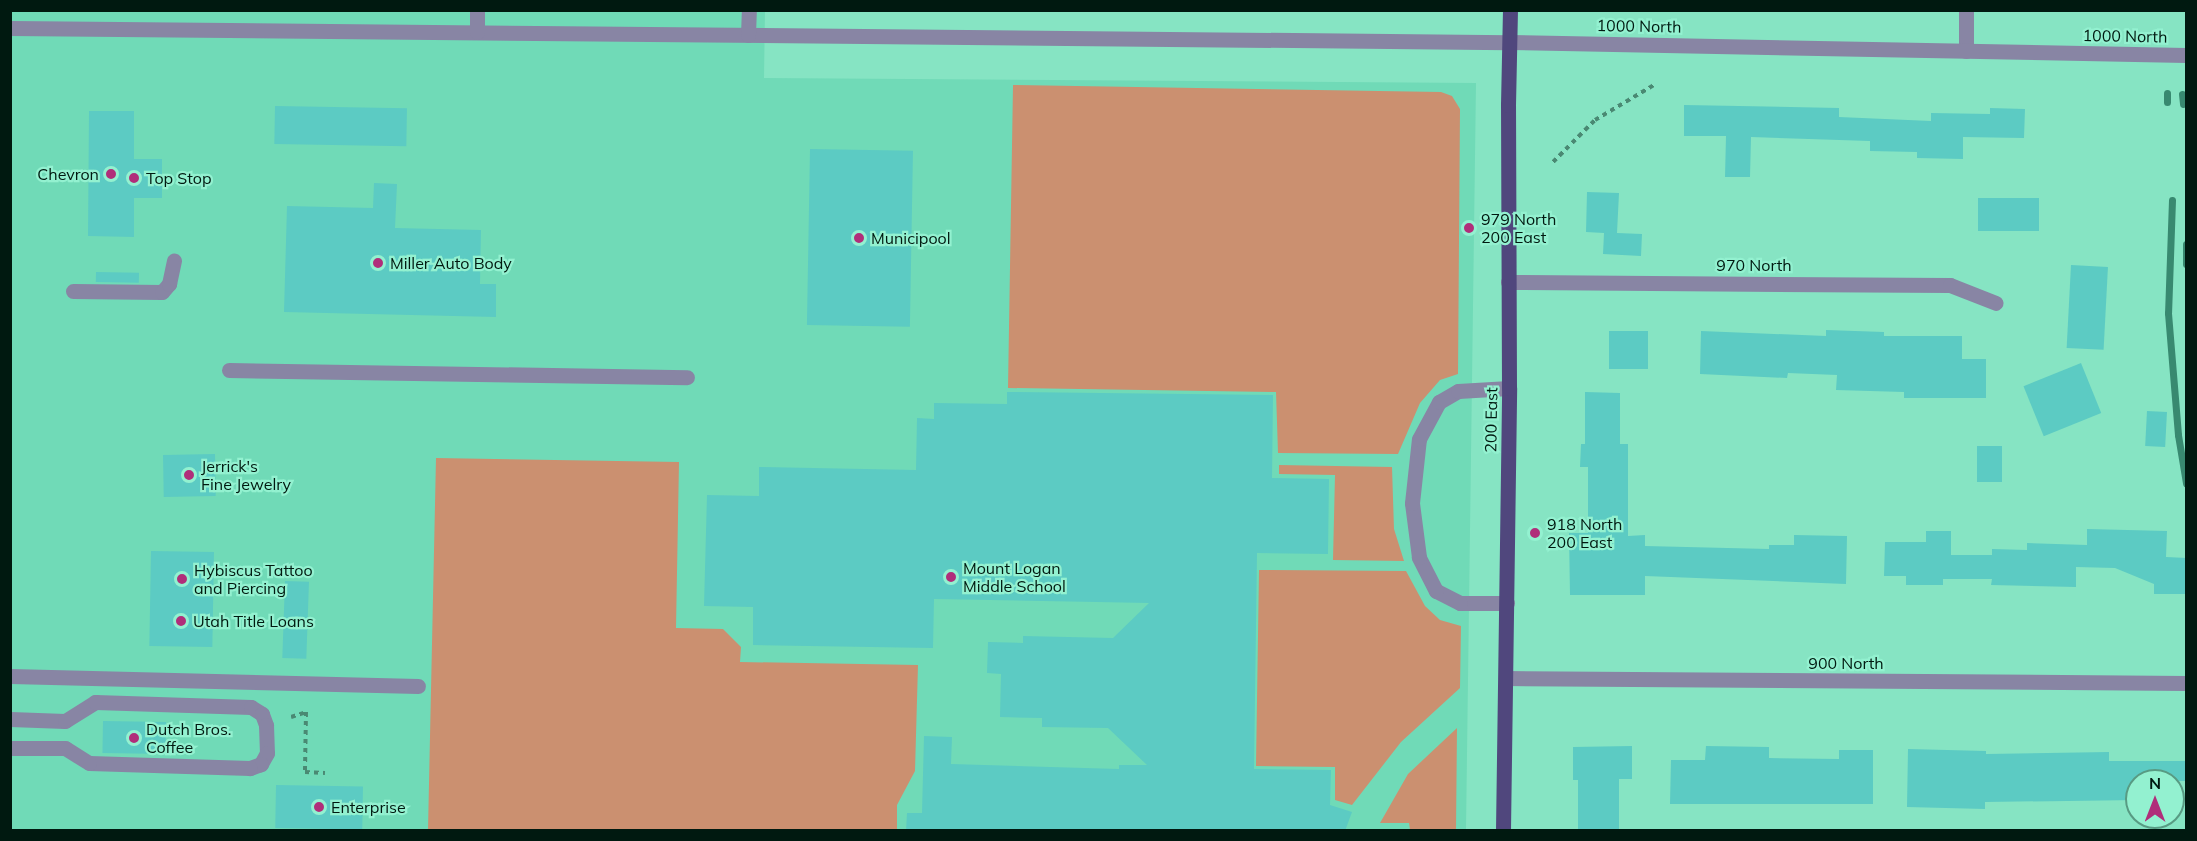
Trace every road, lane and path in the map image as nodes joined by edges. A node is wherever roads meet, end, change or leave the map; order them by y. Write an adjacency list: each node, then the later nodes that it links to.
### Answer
1 (477, 10): 6 (street)
2 (749, 10): 7 (street)
3 (1510, 10): 8 (main road, 200 East)
4 (1966, 10): 9 (street)
5 (10, 28): 6 (street, 1000 North)
6 (477, 32): 7 (street, 1000 North)
7 (748, 35): 8 (street, 1000 North)
8 (1509, 42): 9 (street, 1000 North); 14 (main road, 200 East)
9 (1966, 51): 10 (street, 1000 North)
10 (2187, 55)
11 (1654, 85): 12 (path)
12 (1553, 162)
13 (174, 261): 15 (street)
14 (1508, 282): 16 (street, 970 North); 19 (main road, 200 East)
15 (73, 291)
16 (1996, 303)
17 (229, 370): 18 (street)
18 (687, 377)
19 (1509, 388): 20 (main road, 200 East); 20 (street)
20 (1507, 603): 22 (main road, 200 East)
21 (10, 676): 24 (street)
22 (1506, 678): 23 (street, 900 North); 29 (main road, 200 East)
23 (2187, 683)
24 (418, 686)
25 (291, 717): 28 (path)
26 (10, 719): 27 (street)
27 (10, 748)
28 (325, 773)
29 (1503, 831)

